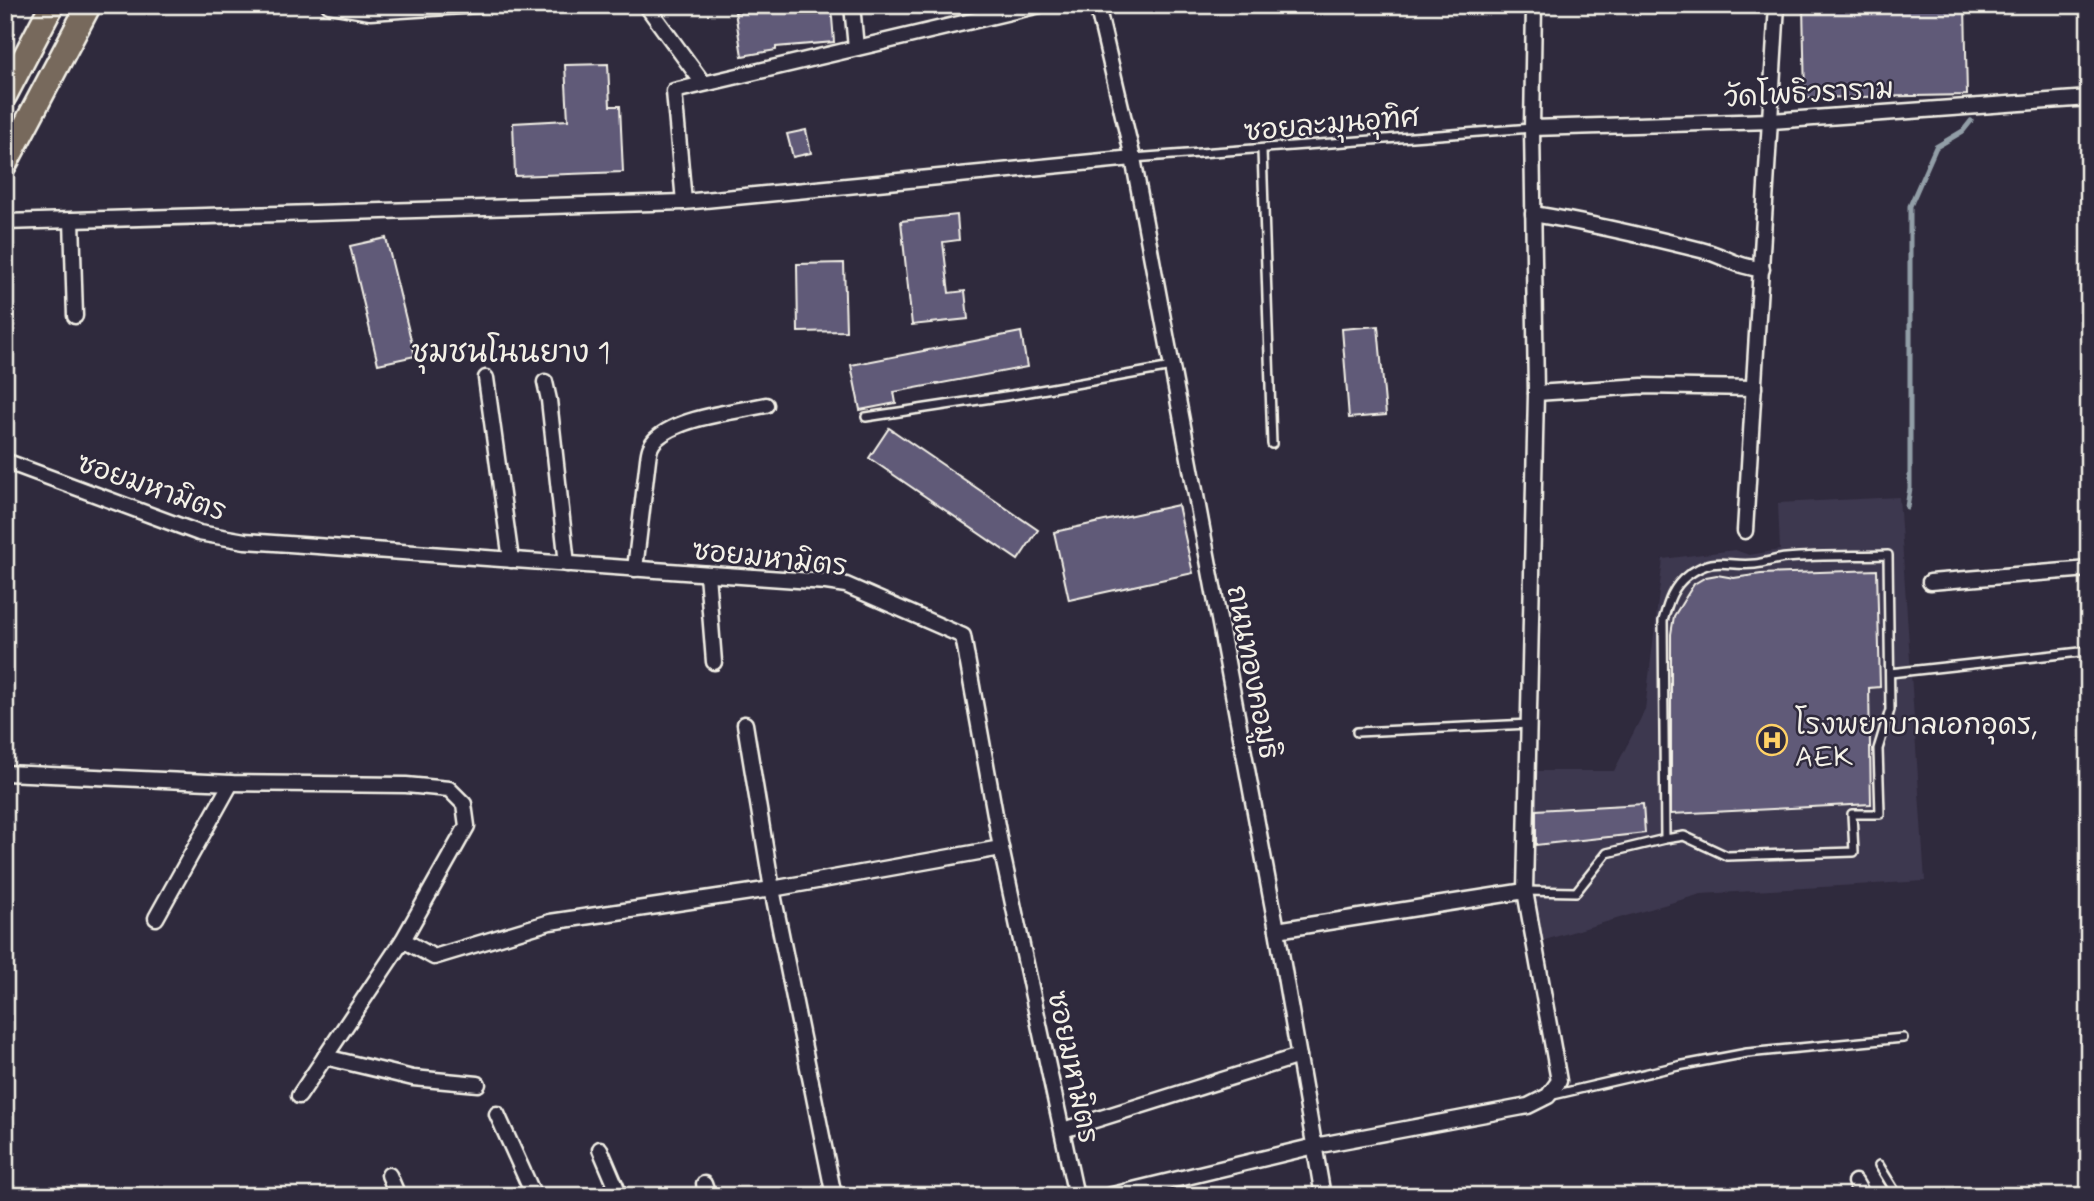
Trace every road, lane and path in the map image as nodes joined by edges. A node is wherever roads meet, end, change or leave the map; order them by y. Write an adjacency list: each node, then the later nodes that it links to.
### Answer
1 (52, 5): 14 (main road)
2 (89, 5): 20 (main road)
3 (329, 5): 11 (street)
4 (478, 5): 11 (street)
5 (646, 5): 13 (street)
6 (852, 5): 12 (street)
7 (1040, 5): 12 (street)
8 (1097, 5): 19 (street, ถนนทองคอมูธิ)
9 (1534, 5): 17 (street)
10 (1777, 5): 16 (street)
11 (392, 8)
12 (856, 48): 13 (street)
13 (703, 83): 21 (street)
14 (5, 95)
15 (2089, 98): 16 (street, วัดโพธิวราราม)
16 (1772, 121): 17 (street, วัดโพธิวราราม); 25 (street)
17 (1532, 128): 18 (lane, ซอยละมุนอุทิศ); 22 (street)
18 (1262, 150): 19 (lane, ซอยละมุนอุทิศ); 34 (lane)
19 (1133, 159): 21 (street); 27 (street, ถนนทองคอมูธิ)
20 (5, 164)
21 (684, 202): 23 (street)
22 (1533, 214): 25 (street); 31 (street)
23 (72, 220): 24 (street); 26 (street)
24 (5, 222)
25 (1762, 270): 30 (street)
26 (75, 316)
27 (1172, 367): 33 (lane); 56 (street, ถนนทองคอมูธิ)
28 (486, 378): 37 (street)
29 (545, 382): 38 (street)
30 (1754, 388): 31 (street); 36 (street)
31 (1536, 393): 47 (street)
32 (766, 405): 39 (street)
33 (866, 417)
34 (1272, 444)
35 (5, 461): 37 (street, ซอยมหามิตร)
36 (1745, 531)
37 (511, 560): 38 (street, ซอยมหามิตร)
38 (567, 564): 39 (street, ซอยมหามิตร)
39 (635, 569): 41 (street, ซอยมหามิตร)
40 (2089, 569): 42 (street)
41 (707, 574): 44 (street); 52 (street, ซอยมหามิตร)
42 (1930, 582)
43 (2089, 651): 45 (lane)
44 (714, 662)
45 (1890, 673): 51 (lane); 51 (lane)
46 (745, 724): 53 (street)
47 (1530, 724): 48 (lane); 54 (street)
48 (1357, 732)
49 (5, 773): 50 (street)
50 (231, 783): 55 (street); 57 (street)
51 (1665, 839): 54 (lane)
52 (1001, 848): 53 (street); 65 (street, ซอยมหามิตร)
53 (772, 889): 57 (street); 74 (street)
54 (1525, 891): 56 (street); 63 (street)
55 (156, 918)
56 (1277, 930): 59 (street, ถนนทองคอมูธิ)
57 (403, 940): 60 (street)
58 (1903, 1038): 63 (lane)
59 (1299, 1056): 65 (street); 66 (street, ถนนทองคอมูธิ)
60 (325, 1057): 61 (street); 62 (street)
61 (478, 1084)
62 (299, 1096)
63 (1548, 1096): 66 (street)
64 (497, 1114): 72 (street)
65 (1063, 1130): 75 (street, ซอยมหามิตร)
66 (1315, 1146): 76 (street); 77 (street, ถนนทองคอมูธิ)
67 (600, 1149): 73 (street)
68 (1880, 1165): 79 (lane)
69 (389, 1175): 71 (street)
70 (1855, 1182): 78 (street)
71 (398, 1196)
72 (534, 1196)
73 (620, 1196)
74 (834, 1196)
75 (1076, 1196)
76 (1108, 1196)
77 (1324, 1196)
78 (1863, 1196)
79 (1898, 1196)

